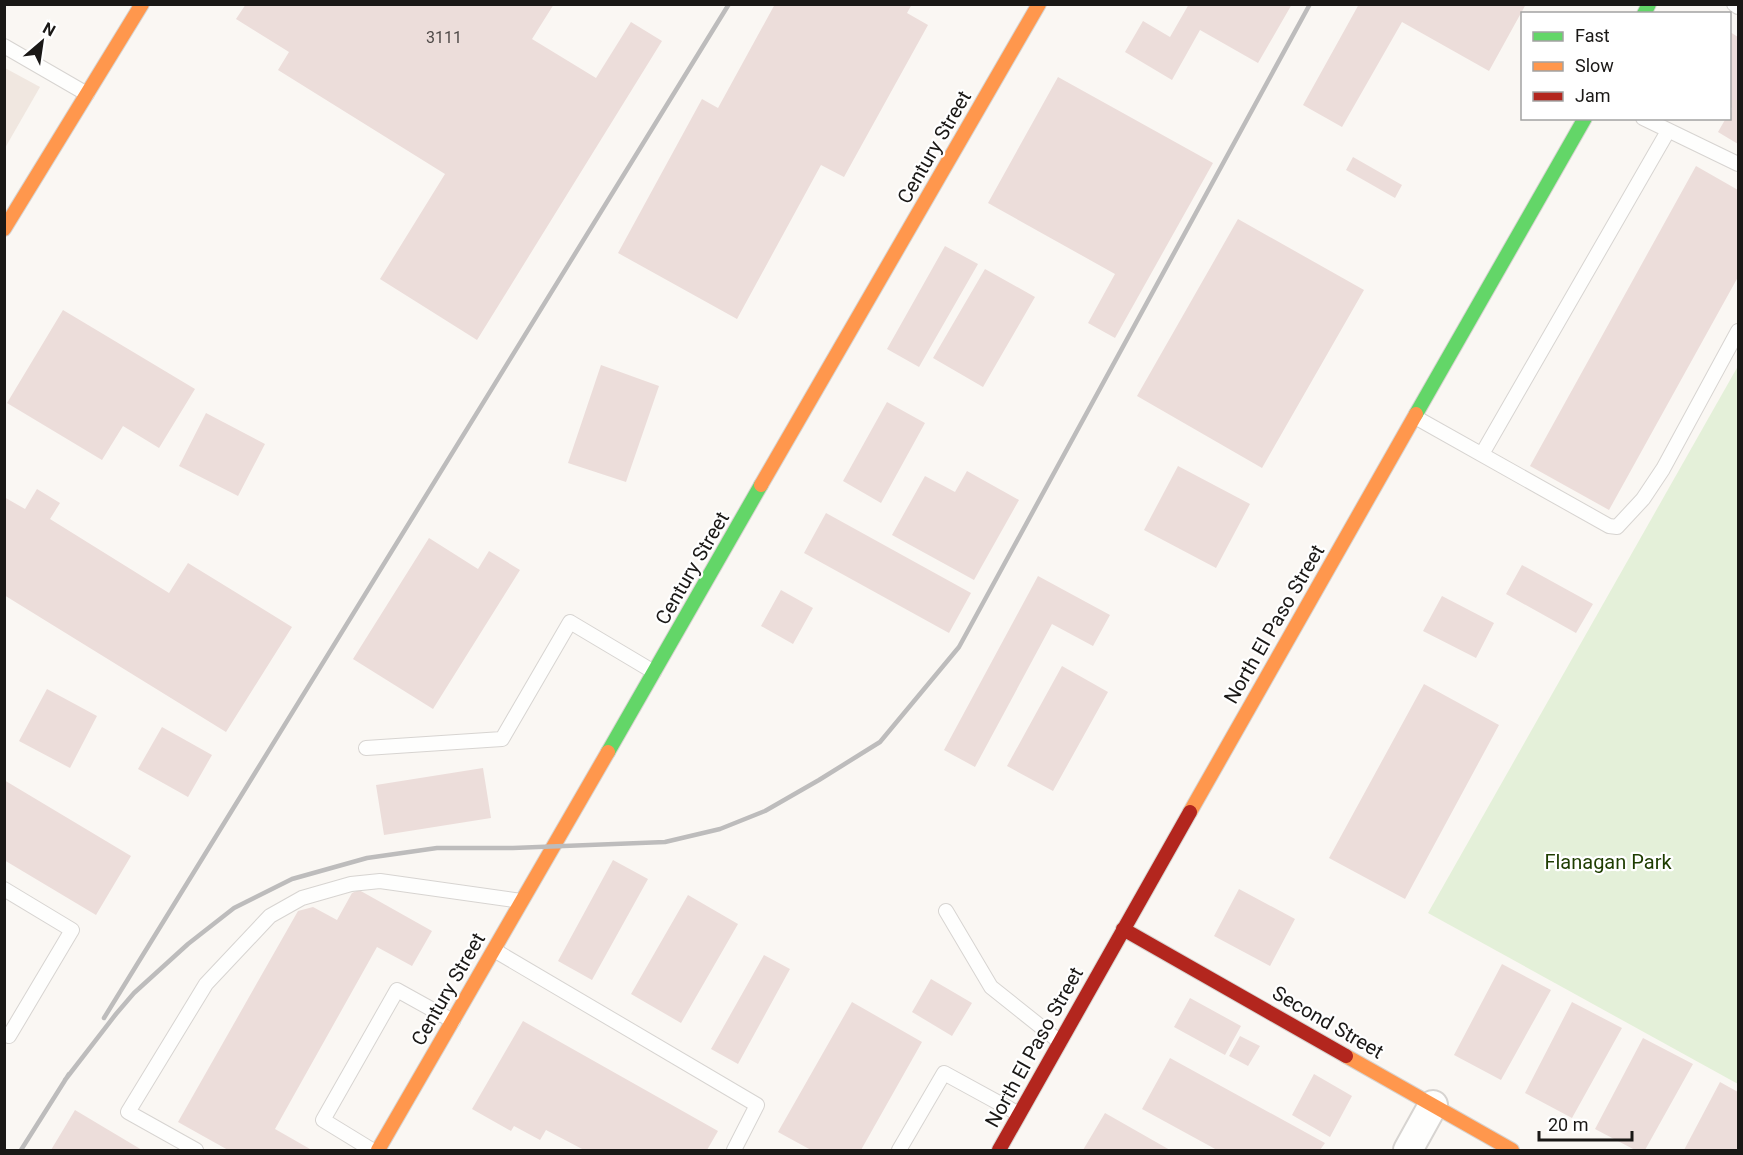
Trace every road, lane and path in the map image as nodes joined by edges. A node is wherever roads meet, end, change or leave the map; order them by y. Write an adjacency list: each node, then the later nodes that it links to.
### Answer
1 (142, 4): 6 (street)
2 (1039, 4): 15 (street, Century Street)
3 (1734, 4): 4 (lane)
4 (1738, 7)
5 (4, 46): 6 (lane)
6 (87, 94): 11 (street)
7 (1584, 120): 13 (street, North El Paso Street)
8 (1647, 120): 9 (lane)
9 (1668, 131): 10 (lane); 14 (lane)
10 (1738, 164)
11 (4, 229)
12 (1738, 331): 14 (lane)
13 (1415, 417): 14 (lane); 20 (street, North El Paso Street)
14 (1482, 454)
15 (654, 672): 16 (lane); 18 (street, Century Street)
16 (366, 748)
17 (4, 889): 23 (lane)
18 (521, 901): 21 (street, Century Street); 27 (lane)
19 (946, 911): 24 (lane)
20 (1123, 929): 24 (street, North El Paso Street); 25 (street, Second Street)
21 (494, 950): 22 (street, Century Street); 30 (lane)
22 (453, 1021): 28 (lane); 29 (street, Century Street)
23 (6, 1036)
24 (1060, 1042): 26 (street, North El Paso Street)
25 (1433, 1105): 33 (street); 34 (street, Second Street)
26 (1019, 1115): 31 (lane); 32 (street, North El Paso Street)
27 (196, 1150)
28 (372, 1150)
29 (378, 1150)
30 (734, 1150)
31 (899, 1150)
32 (999, 1150)
33 (1408, 1150)
34 (1512, 1150)

